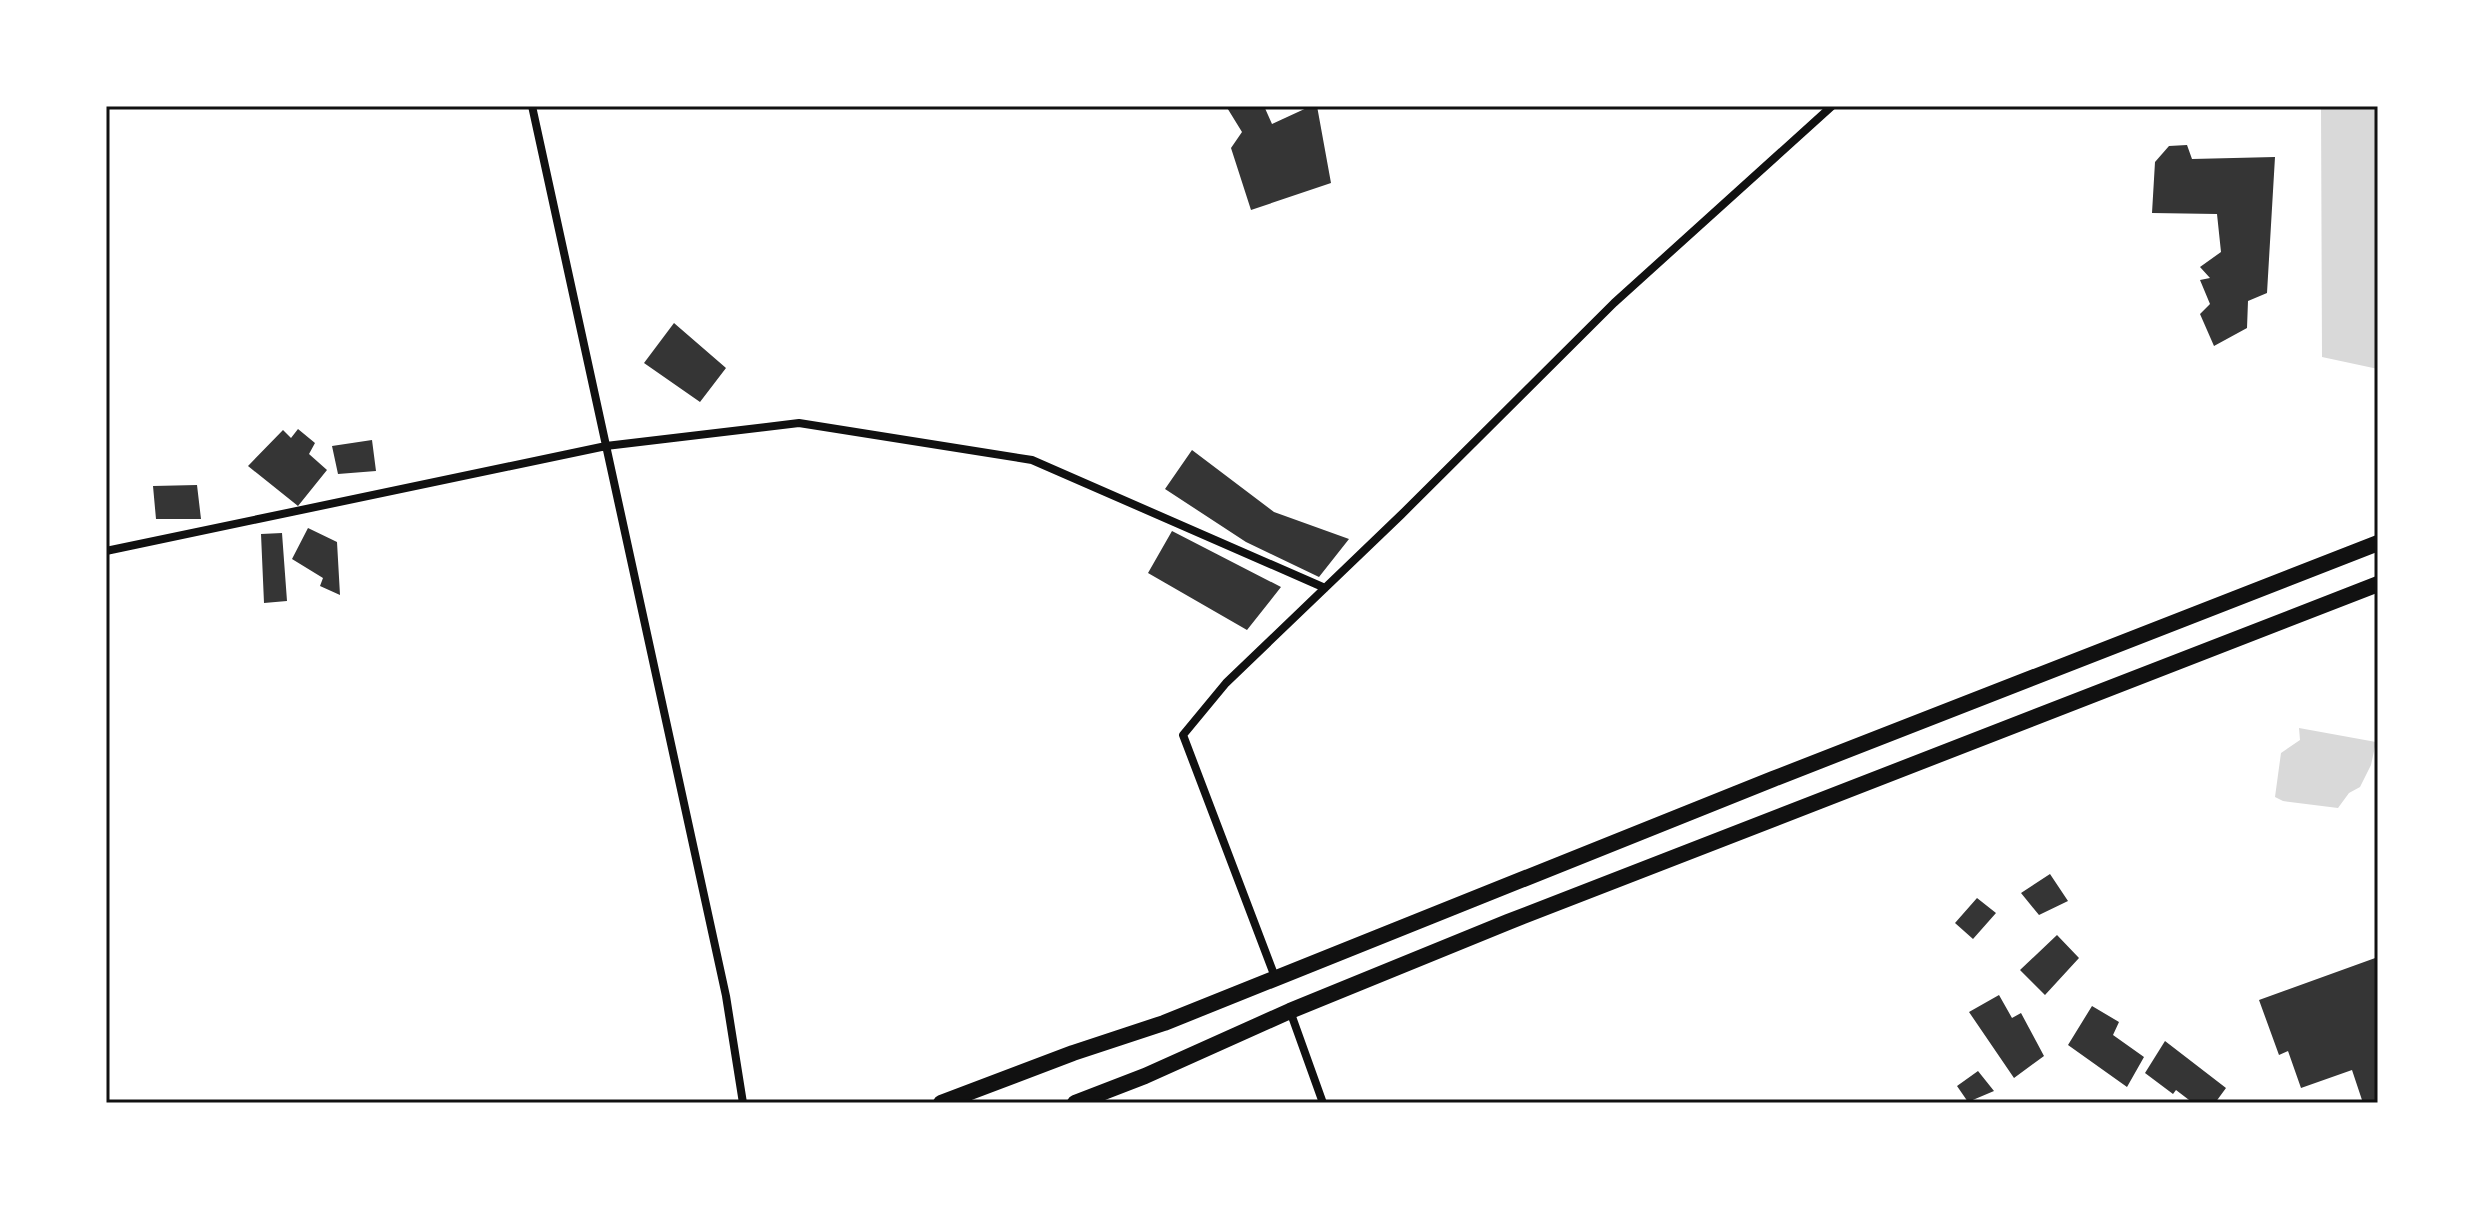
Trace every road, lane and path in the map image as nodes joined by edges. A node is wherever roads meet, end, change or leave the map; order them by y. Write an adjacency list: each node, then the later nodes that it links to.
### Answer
1 (532, 106): 3 (street)
2 (1832, 106): 7 (street)
3 (606, 446): 5 (street); 7 (street); 10 (street)
4 (2378, 543): 8 (highway)
5 (106, 551)
6 (2378, 584): 9 (highway)
7 (1325, 588): 8 (street)
8 (1275, 977): 11 (highway)
9 (1290, 1011): 12 (highway); 13 (street)
10 (743, 1103)
11 (941, 1103)
12 (1075, 1103)
13 (1323, 1103)

